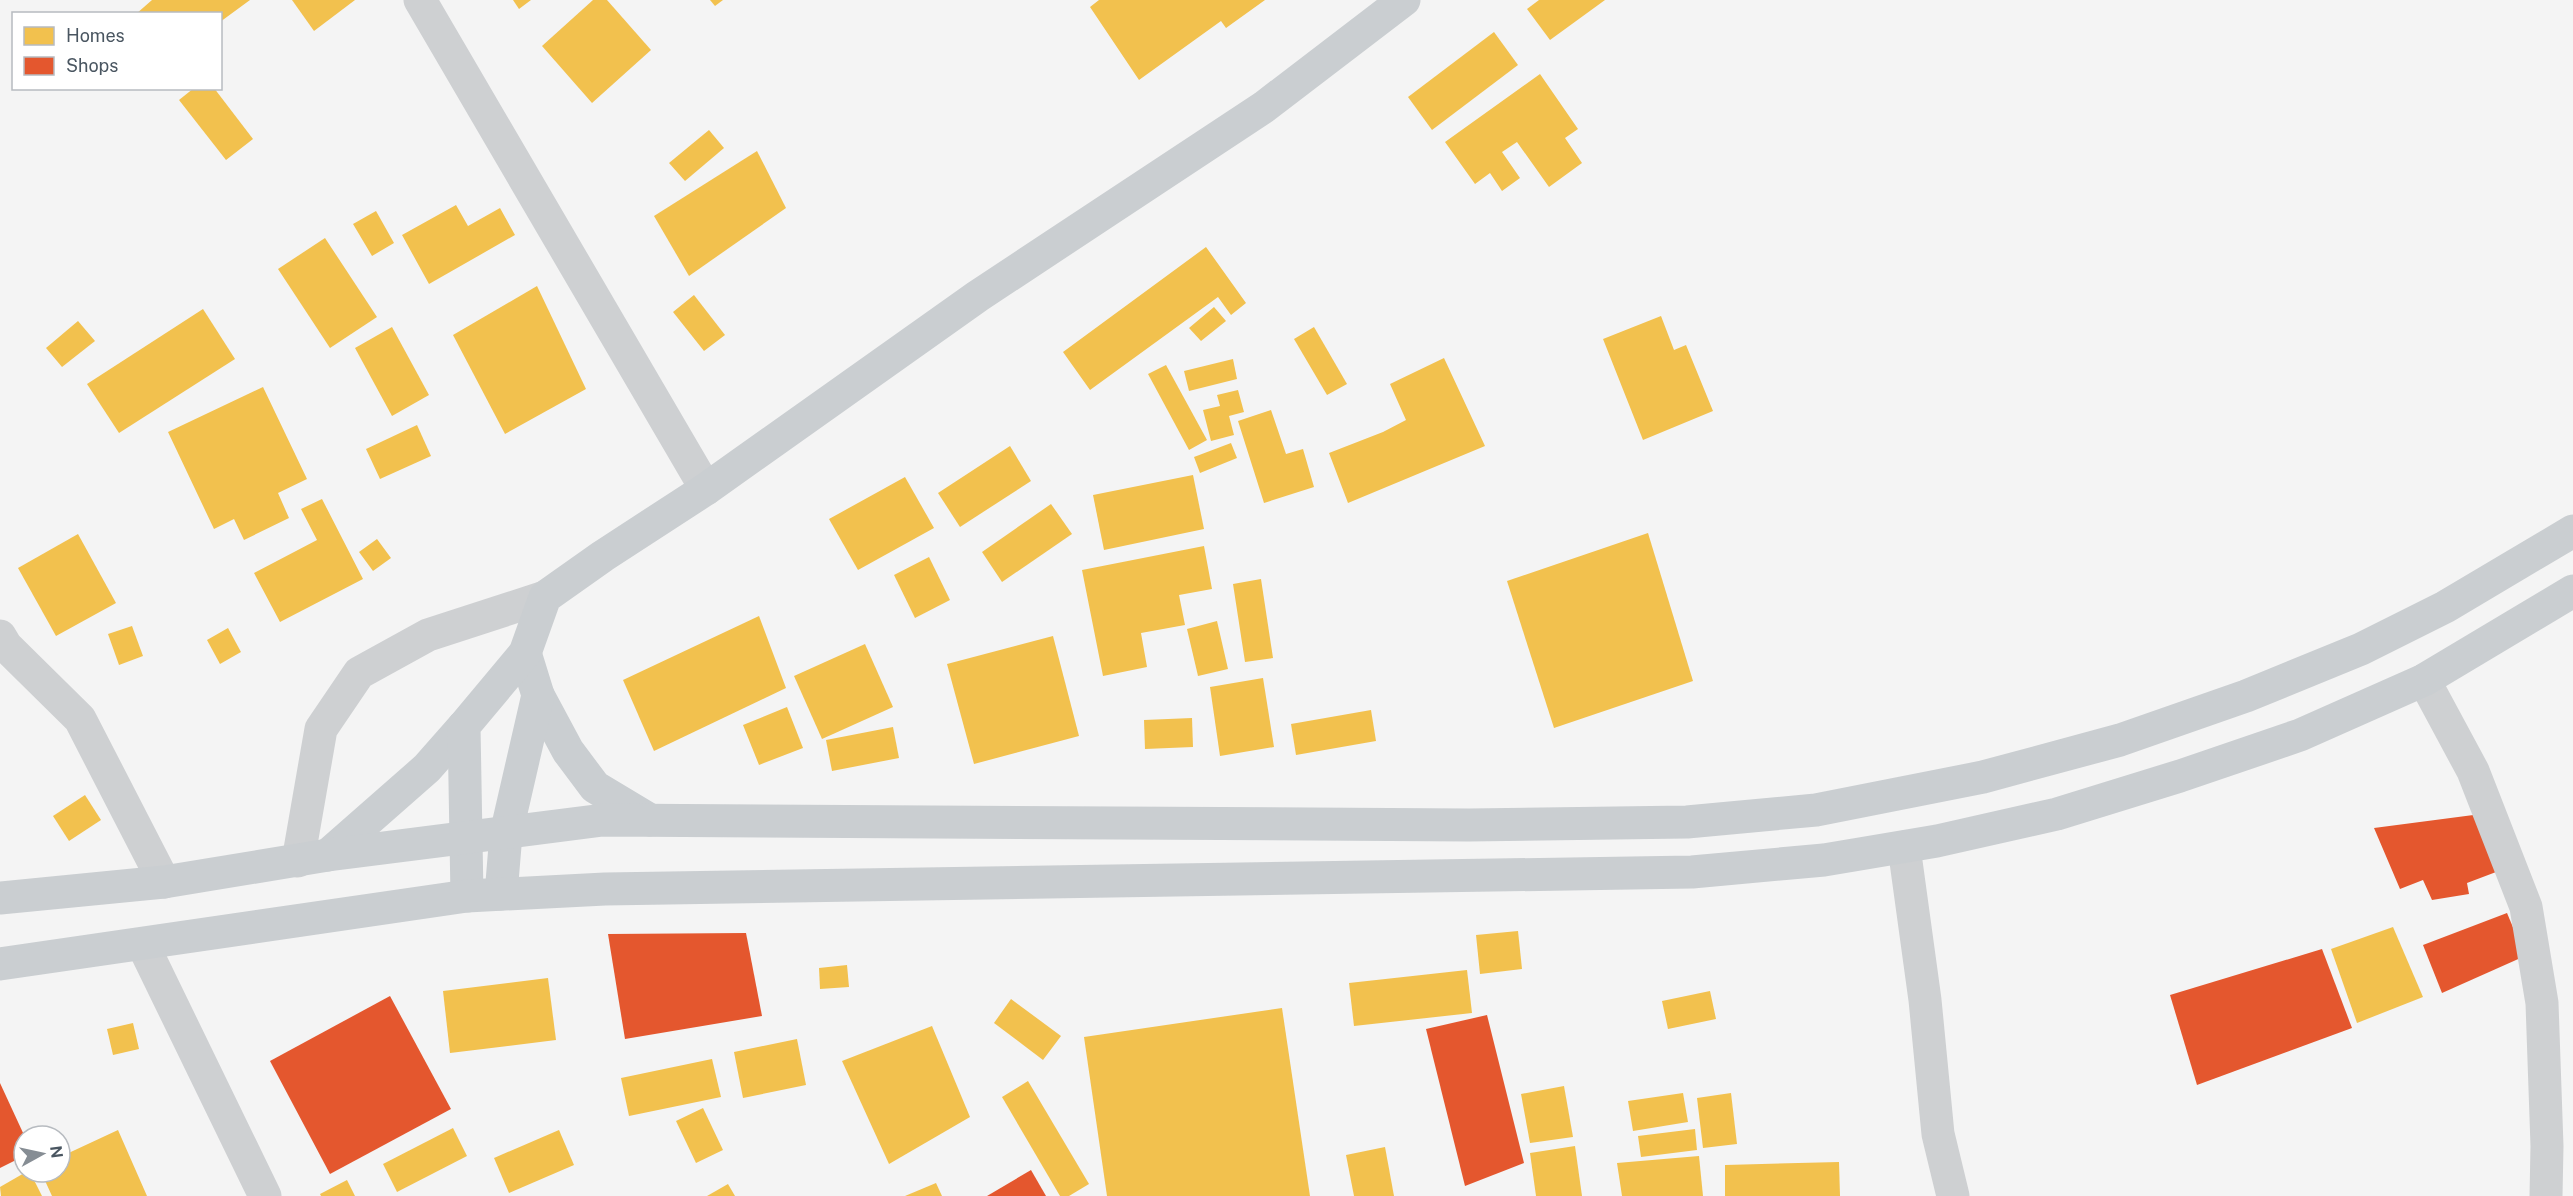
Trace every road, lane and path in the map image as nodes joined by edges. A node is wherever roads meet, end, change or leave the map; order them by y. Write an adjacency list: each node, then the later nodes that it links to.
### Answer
1 (420, 0): 3 (street)
2 (1404, 0): 3 (main road)
3 (706, 489): 6 (main road)
4 (2573, 531): 12 (main road)
5 (2573, 591): 9 (main road)
6 (545, 597): 8 (main road); 16 (street)
7 (0, 636): 17 (street)
8 (525, 653): 10 (main road); 11 (main road)
9 (2424, 680): 15 (main road); 25 (street)
10 (538, 695): 12 (main road); 13 (main road)
11 (464, 726): 14 (main road); 16 (main road)
12 (650, 820): 13 (main road)
13 (506, 834): 14 (main road); 18 (main road)
14 (465, 836): 16 (main road); 19 (main road)
15 (1905, 847): 18 (main road); 24 (street)
16 (313, 858): 17 (main road)
17 (164, 882): 20 (main road)
18 (501, 894): 19 (main road)
19 (467, 896): 21 (main road)
20 (0, 898)
21 (143, 945): 22 (main road); 23 (street)
22 (0, 964)
23 (264, 1196)
24 (1953, 1196)
25 (2546, 1196)

